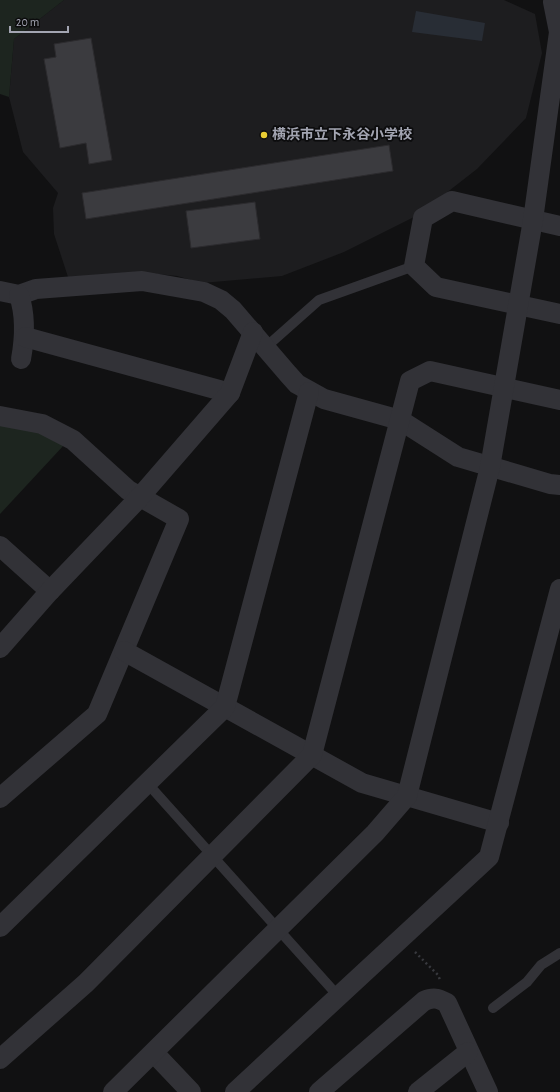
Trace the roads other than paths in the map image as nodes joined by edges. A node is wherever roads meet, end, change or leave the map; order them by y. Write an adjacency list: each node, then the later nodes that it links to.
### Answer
1 (554, 2): 2 (street)
2 (533, 220): 3 (street); 4 (street); 6 (street)
3 (560, 226)
4 (414, 266): 6 (street); 10 (lane)
5 (9, 293): 8 (street); 9 (street)
6 (519, 305): 7 (street); 12 (street)
7 (560, 314)
8 (253, 332): 10 (street); 14 (street)
9 (25, 337): 11 (street); 14 (street)
10 (266, 347): 13 (street)
11 (21, 359)
12 (504, 386): 15 (street); 17 (street); 18 (street)
13 (309, 392): 17 (street); 26 (street)
14 (230, 393): 20 (street)
15 (560, 400)
16 (0, 416): 20 (street)
17 (400, 420): 18 (street); 27 (street)
18 (490, 467): 19 (street); 29 (street)
19 (560, 485)
20 (139, 498): 23 (street); 25 (street)
21 (0, 546): 23 (street)
22 (560, 589): 31 (street)
23 (50, 591): 24 (street)
24 (0, 648)
25 (124, 651): 26 (street); 30 (street)
26 (225, 707): 27 (street); 28 (street)
27 (312, 754): 29 (street); 32 (street)
28 (148, 784): 32 (lane); 33 (street)
29 (406, 796): 31 (street); 34 (street)
30 (0, 798)
31 (499, 824): 36 (street)
32 (213, 855): 34 (lane); 40 (street)
33 (0, 927)
34 (278, 931): 36 (lane); 39 (street)
35 (560, 953): 37 (lane)
36 (339, 997): 43 (street)
37 (493, 1008)
38 (468, 1052): 44 (street); 45 (street); 46 (street)
39 (154, 1053): 41 (street); 42 (street)
40 (0, 1059)
41 (113, 1092)
42 (191, 1092)
43 (235, 1092)
44 (319, 1092)
45 (418, 1092)
46 (488, 1092)

